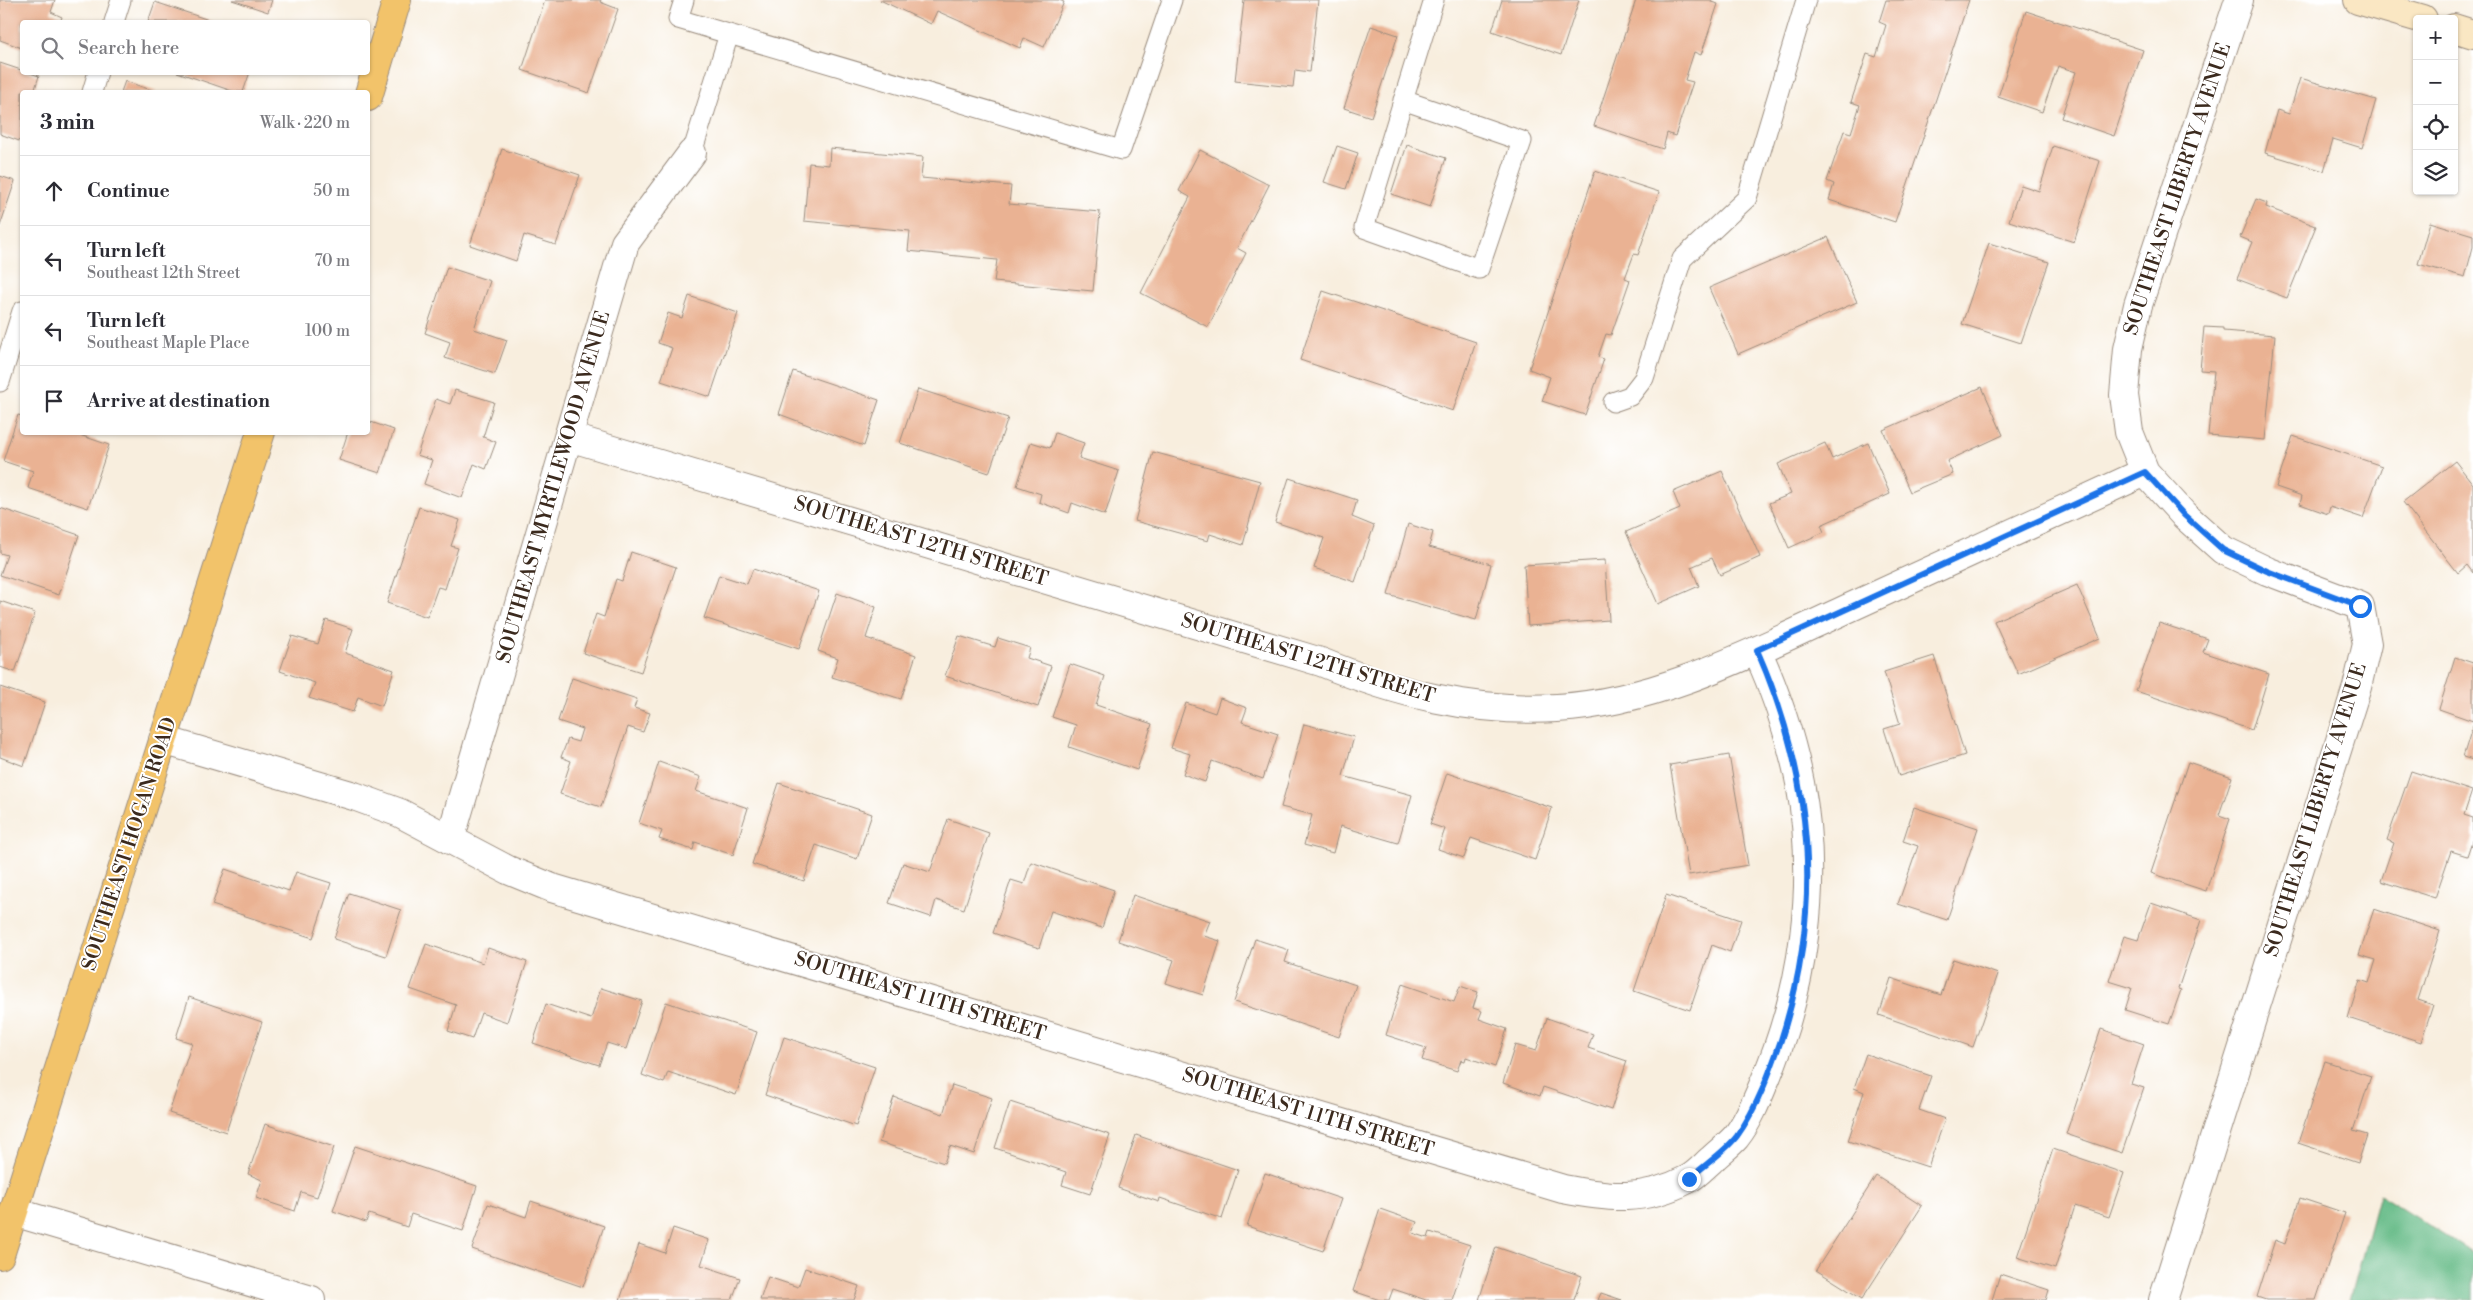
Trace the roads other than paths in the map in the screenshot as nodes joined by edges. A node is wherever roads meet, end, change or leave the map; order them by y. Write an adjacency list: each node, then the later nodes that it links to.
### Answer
1 (121, 0): 10 (lane)
2 (397, 0): 16 (main road)
3 (684, 0): 12 (lane)
4 (1172, 0): 12 (lane)
5 (1434, 0): 17 (lane)
6 (1806, 0): 21 (lane)
7 (2238, 0): 24 (street, SOUTHEAST LIBERTY AVENUE)
8 (2358, 0): 9 (street)
9 (2419, 12)
10 (115, 20)
11 (2458, 29): 13 (street)
12 (729, 34): 18 (lane)
13 (2473, 34)
14 (97, 75): 15 (lane)
15 (93, 90)
16 (370, 90)
17 (1403, 100): 17 (lane)
18 (692, 153): 23 (street, SOUTHEAST MYRTLEWOOD AVENUE)
19 (20, 317): 20 (lane)
20 (0, 382)
21 (1613, 402)
22 (260, 435): 26 (main road, SOUTHEAST HOGAN ROAD)
23 (569, 437): 25 (street, SOUTHEAST 12TH STREET); 27 (street, SOUTHEAST MYRTLEWOOD AVENUE)
24 (2145, 472): 25 (street, SOUTHEAST 12TH STREET); 31 (street, SOUTHEAST LIBERTY AVENUE)
25 (1757, 650): 27 (street, SOUTHEAST 11TH STREET)
26 (163, 740): 27 (street, SOUTHEAST 11TH STREET); 28 (main road, SOUTHEAST HOGAN ROAD)
27 (450, 840)
28 (14, 1212): 29 (main road, SOUTHEAST HOGAN ROAD); 30 (street)
29 (0, 1255)
30 (311, 1300)
31 (2163, 1300)

